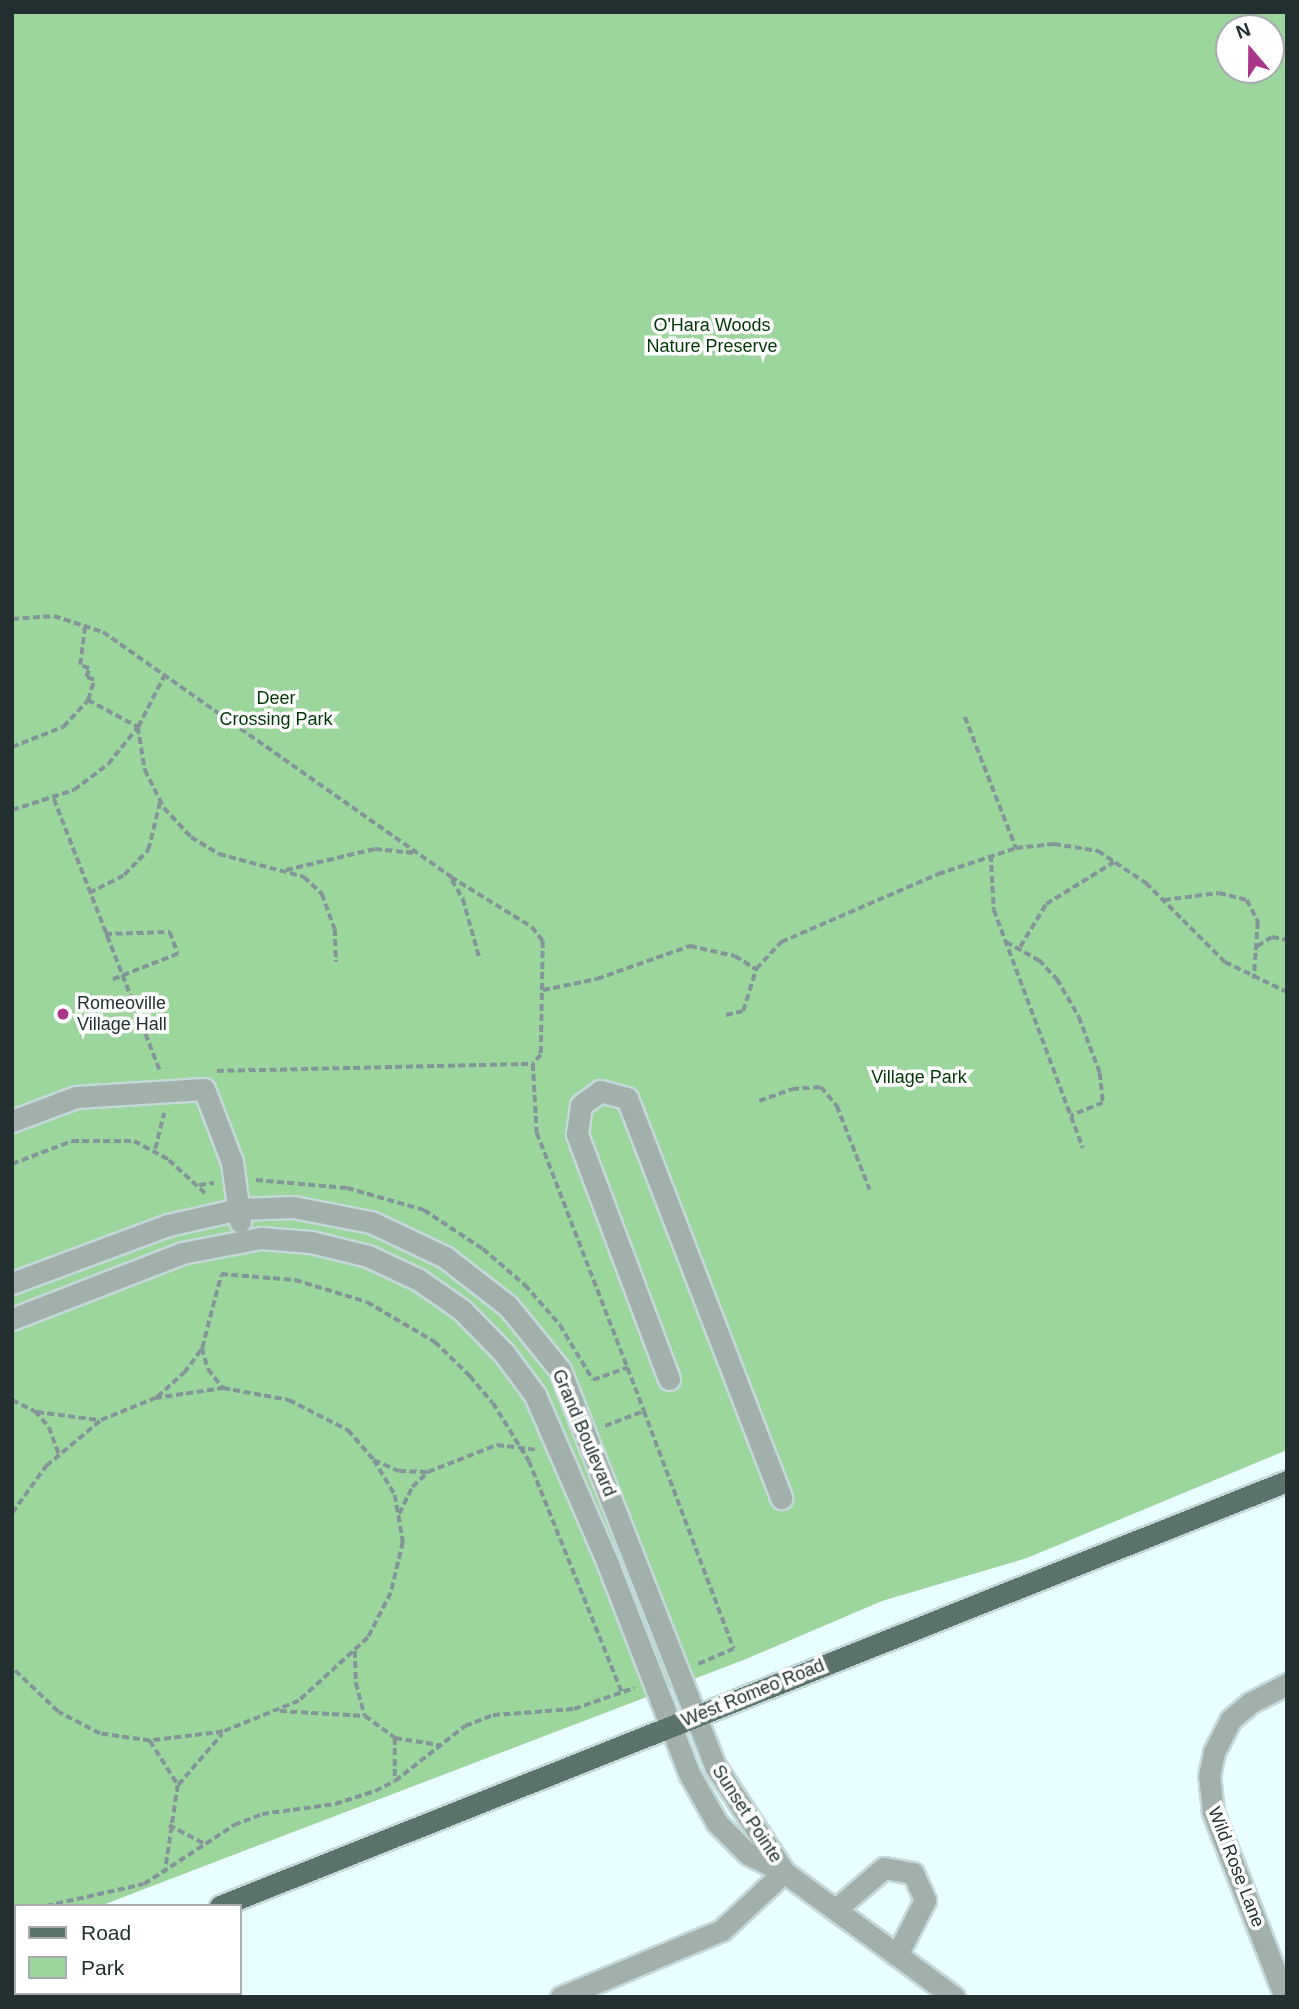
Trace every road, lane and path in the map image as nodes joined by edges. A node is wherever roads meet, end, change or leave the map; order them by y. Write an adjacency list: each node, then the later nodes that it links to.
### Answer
1 (12, 619): 2 (path)
2 (85, 627): 3 (path); 4 (path)
3 (164, 676): 6 (path); 12 (path)
4 (88, 700): 6 (path); 7 (path)
5 (965, 717): 11 (path)
6 (138, 727): 8 (path); 9 (path)
7 (12, 747)
8 (54, 799): 10 (path); 17 (path)
9 (160, 800): 15 (path); 17 (path)
10 (12, 810)
11 (1016, 848): 13 (path); 14 (path)
12 (416, 853): 15 (path); 16 (path)
13 (991, 855): 21 (path); 26 (path)
14 (1114, 862): 18 (path); 22 (path)
15 (284, 870): 25 (path)
16 (451, 877): 24 (path); 30 (path)
17 (89, 893): 19 (path)
18 (1164, 900): 23 (path); 28 (path)
19 (106, 934): 27 (path); 27 (path)
20 (1287, 940): 23 (path)
21 (1006, 942): 22 (path); 37 (path)
22 (1020, 947): 37 (path)
23 (1256, 947): 28 (path)
24 (481, 960)
25 (336, 962)
26 (756, 969): 30 (path); 32 (path)
27 (122, 976): 29 (path); 34 (path)
28 (1254, 979): 31 (path)
29 (113, 980)
30 (543, 990): 33 (path)
31 (1287, 992)
32 (726, 1015)
33 (533, 1064): 35 (path); 57 (path)
34 (173, 1071)
35 (210, 1080): 38 (street); 44 (street)
36 (759, 1101): 43 (path)
37 (1071, 1116): 39 (path)
38 (12, 1121)
39 (1083, 1148)
40 (12, 1164): 42 (path)
41 (216, 1183): 42 (path)
42 (199, 1185): 45 (path)
43 (870, 1190)
44 (239, 1209): 45 (street, Grand Boulevard); 46 (street); 59 (street, Grand Boulevard)
45 (213, 1213): 49 (street, Grand Boulevard)
46 (243, 1241): 47 (street, Grand Boulevard); 60 (street, Grand Boulevard)
47 (218, 1244): 48 (path); 50 (street, Grand Boulevard)
48 (221, 1274): 51 (path); 61 (path)
49 (12, 1283)
50 (12, 1319)
51 (202, 1348): 53 (path); 54 (path)
52 (669, 1379): 66 (street)
53 (223, 1388): 54 (path); 63 (path)
54 (155, 1398): 58 (path)
55 (12, 1400): 56 (path)
56 (35, 1411): 58 (path); 62 (path)
57 (644, 1411): 59 (path); 71 (path)
58 (101, 1420): 62 (path)
59 (586, 1433): 71 (street, Grand Boulevard)
60 (558, 1444): 61 (path); 72 (street, Grand Boulevard)
61 (521, 1447): 64 (path); 74 (path)
62 (59, 1454): 67 (path)
63 (374, 1460): 64 (path); 68 (path)
64 (428, 1472): 68 (path)
65 (1287, 1481): 77 (main road, West Romeo Road)
66 (782, 1498)
67 (12, 1513)
68 (398, 1516): 69 (path)
69 (355, 1651): 75 (path); 76 (path)
70 (13, 1671): 81 (path)
71 (680, 1672): 77 (street, Grand Boulevard)
72 (654, 1681): 74 (path); 78 (street, Grand Boulevard)
73 (1287, 1684): 95 (street, Wild Rose Lane)
74 (622, 1692): 82 (path)
75 (278, 1710): 76 (path); 79 (path)
76 (365, 1716): 80 (path)
77 (695, 1716): 78 (main road, West Romeo Road); 87 (street, Sunset Pointe)
78 (671, 1726): 87 (street, Sunset Pointe); 90 (main road, West Romeo Road)
79 (223, 1732): 81 (path); 84 (path)
80 (395, 1738): 82 (path); 83 (path)
81 (150, 1741): 84 (path)
82 (439, 1745): 83 (path)
83 (395, 1781): 86 (path)
84 (178, 1785): 85 (path)
85 (169, 1825): 86 (path); 88 (path)
86 (205, 1844): 88 (path)
87 (784, 1872): 91 (street, Sunset Pointe); 93 (street)
88 (164, 1874): 89 (path)
89 (55, 1904)
90 (225, 1904)
91 (836, 1909): 92 (street, Sunset Pointe); 92 (street)
92 (897, 1955): 94 (street, Sunset Pointe)
93 (561, 1997)
94 (954, 1997)
95 (1285, 1997)

